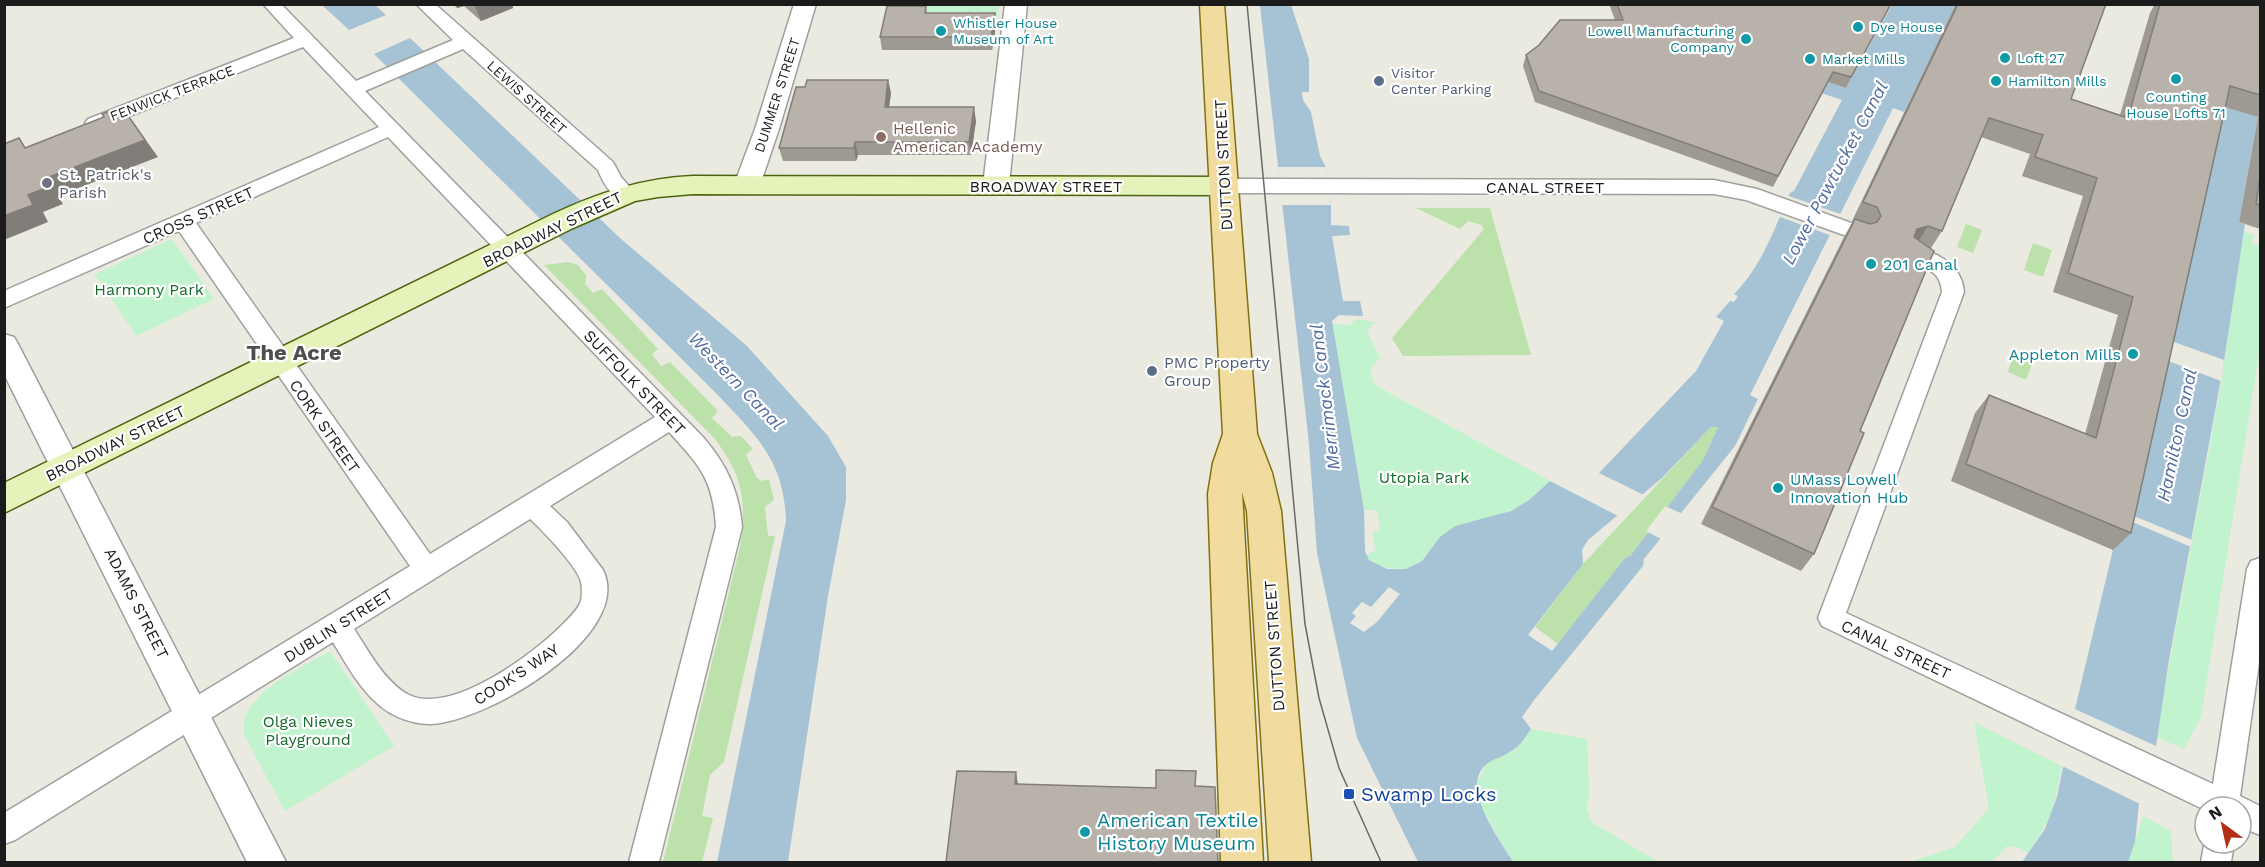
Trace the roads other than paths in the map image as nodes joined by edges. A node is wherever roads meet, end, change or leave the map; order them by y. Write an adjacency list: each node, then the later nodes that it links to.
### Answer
1 (271, 4): 6 (street, SUFFOLK STREET)
2 (424, 4): 7 (street, LEWIS STREET)
3 (806, 4): 11 (street, DUMMER STREET)
4 (1016, 4): 12 (street)
5 (1212, 4): 13 (main road, DUTTON STREET)
6 (305, 40): 8 (street, SUFFOLK STREET); 10 (street, FENWICK TERRACE)
7 (465, 41): 8 (street); 14 (street, LEWIS STREET)
8 (353, 89): 9 (street, SUFFOLK STREET)
9 (390, 129): 15 (street, CROSS STREET); 17 (street, SUFFOLK STREET)
10 (73, 132)
11 (747, 185): 12 (main road, BROADWAY STREET); 14 (main road, BROADWAY STREET)
12 (996, 185): 13 (main road, BROADWAY STREET)
13 (1224, 186): 16 (street, CANAL STREET); 23 (main road, DUTTON STREET)
14 (617, 197): 17 (main road, BROADWAY STREET)
15 (184, 222): 19 (street, CROSS STREET); 21 (street, CORK STREET)
16 (1853, 231)
17 (520, 243): 21 (main road, BROADWAY STREET); 22 (street, SUFFOLK STREET)
18 (1915, 254): 31 (street, CANAL STREET)
19 (4, 300)
20 (4, 344): 24 (street, ADAMS STREET)
21 (280, 362): 24 (main road, BROADWAY STREET); 28 (street, CORK STREET)
22 (671, 419): 26 (street, DUBLIN STREET); 35 (street, SUFFOLK STREET)
23 (1240, 434): 36 (main road, DUTTON STREET); 37 (main road, DUTTON STREET)
24 (68, 467): 25 (main road, BROADWAY STREET); 30 (street, ADAMS STREET)
25 (4, 499)
26 (532, 505): 28 (street, DUBLIN STREET); 29 (street, COOK'S WAY)
27 (2260, 569): 32 (street)
28 (427, 570): 29 (street, DUBLIN STREET)
29 (337, 625): 30 (street, DUBLIN STREET)
30 (192, 714): 33 (street, DUBLIN STREET); 34 (street, ADAMS STREET)
31 (2205, 795)
32 (2232, 795)
33 (4, 830)
34 (267, 862)
35 (644, 862)
36 (1242, 862)
37 (1290, 862)

